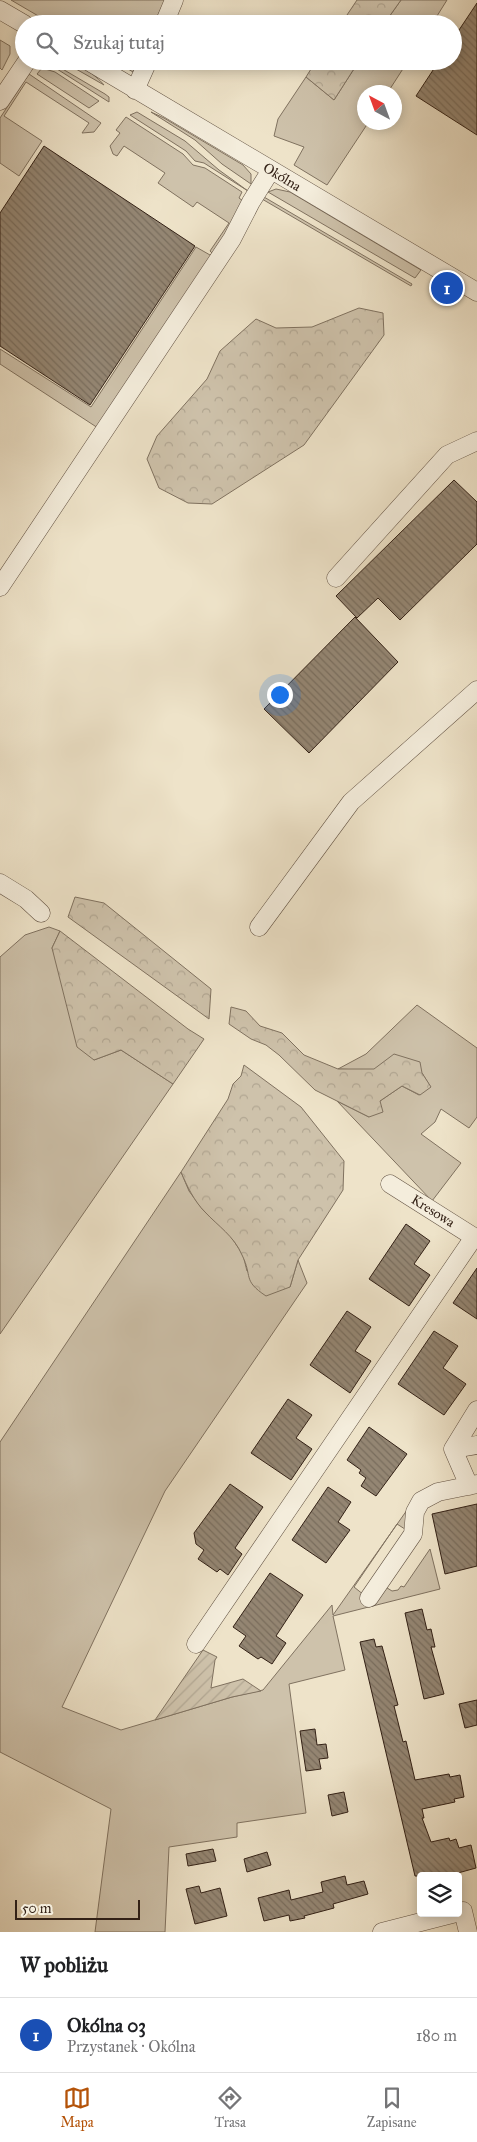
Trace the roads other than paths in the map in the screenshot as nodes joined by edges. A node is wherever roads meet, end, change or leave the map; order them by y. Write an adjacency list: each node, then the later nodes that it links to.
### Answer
1 (174, 0): 3 (street)
2 (0, 10): 4 (street)
3 (168, 15)
4 (15, 19)
5 (21, 70): 9 (street)
6 (103, 70): 8 (street, Okólna)
7 (144, 70): 8 (street)
8 (135, 90): 10 (street, Okólna)
9 (0, 101)
10 (271, 170): 11 (street, Okólna); 14 (street)
11 (477, 292)
12 (477, 441): 13 (street)
13 (336, 578)
14 (0, 587)
15 (477, 690): 18 (street)
16 (0, 883): 17 (street)
17 (41, 913)
18 (259, 927)
19 (390, 1184): 20 (street, Kresowa)
20 (476, 1238): 26 (street)
21 (477, 1410): 23 (street)
22 (477, 1445): 23 (street)
23 (453, 1449): 24 (street)
24 (473, 1485): 25 (street)
25 (369, 1598)
26 (196, 1644)
27 (463, 1911): 28 (street); 29 (street)
28 (382, 1932)
29 (468, 1932)

